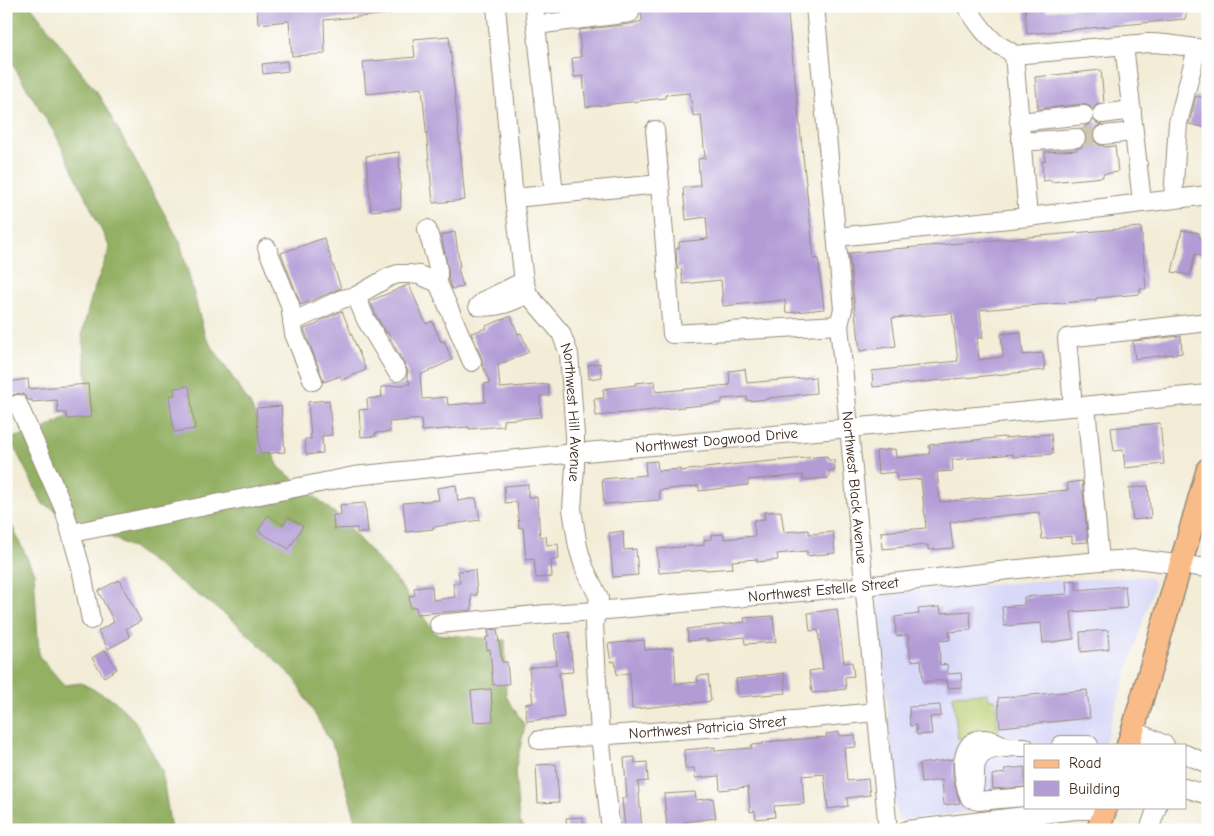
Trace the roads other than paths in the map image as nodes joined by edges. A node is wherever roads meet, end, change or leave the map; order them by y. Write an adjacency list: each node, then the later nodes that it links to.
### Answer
1 (496, 6): 20 (street)
2 (534, 6): 6 (street)
3 (630, 6): 6 (street)
4 (815, 6): 25 (street, Northwest Black Avenue)
5 (966, 6): 9 (street)
6 (536, 25): 18 (street)
7 (1124, 46): 8 (street); 9 (street); 10 (street)
8 (1202, 49): 21 (street)
9 (1014, 55): 11 (street)
10 (1132, 110): 11 (street); 13 (street)
11 (1020, 122): 16 (street)
12 (655, 130): 17 (street)
13 (1134, 132): 14 (street); 22 (street)
14 (1103, 135)
15 (1076, 138): 16 (street)
16 (1021, 142): 23 (street)
17 (660, 184): 18 (street); 33 (street)
18 (554, 194): 20 (street)
19 (1208, 195): 21 (street)
20 (514, 198): 28 (street)
21 (1173, 199): 22 (street)
22 (1142, 202): 23 (street)
23 (1028, 216): 25 (street)
24 (427, 229): 27 (street)
25 (836, 237): 33 (street, Northwest Black Avenue)
26 (267, 248): 31 (street)
27 (438, 283): 29 (street); 30 (street)
28 (526, 288): 30 (street); 41 (street, Northwest Hill Avenue)
29 (356, 296): 31 (street); 35 (street)
30 (449, 309): 34 (street)
31 (292, 322): 36 (street)
32 (1208, 322): 39 (street)
33 (839, 325): 40 (street, Northwest Black Avenue)
34 (472, 362)
35 (397, 372)
36 (313, 381)
37 (1208, 394): 39 (street, Northwest Dogwood Drive)
38 (18, 404): 43 (street)
39 (1080, 406): 40 (street, Northwest Dogwood Drive); 44 (street)
40 (849, 428): 41 (street, Northwest Dogwood Drive); 47 (street, Northwest Black Avenue)
41 (575, 453): 43 (street, Northwest Dogwood Drive); 48 (street, Northwest Hill Avenue)
42 (1208, 470): 45 (main road)
43 (72, 533): 49 (street)
44 (1100, 561): 45 (street, Northwest Estelle Street); 47 (street, Northwest Estelle Street)
45 (1180, 564): 46 (street, Northwest Estelle Street); 53 (main road)
46 (1208, 568)
47 (864, 586): 48 (street, Northwest Estelle Street); 51 (street, Northwest Black Avenue)
48 (597, 611): 50 (street, Northwest Estelle Street); 52 (street, Northwest Hill Avenue)
49 (91, 620)
50 (439, 624)
51 (876, 712): 52 (street, Northwest Patricia Street); 67 (street, Northwest Black Avenue)
52 (600, 736): 54 (street, Northwest Patricia Street); 66 (street, Northwest Hill Avenue)
53 (1130, 737): 55 (street)
54 (539, 740)
55 (1161, 744)
56 (1024, 747): 62 (street)
57 (1186, 754): 58 (street)
58 (1208, 764)
59 (1186, 788): 60 (street)
60 (1208, 795)
61 (1024, 797): 62 (street)
62 (970, 798): 65 (street)
63 (1157, 808): 69 (street)
64 (1103, 816): 65 (street)
65 (971, 823): 68 (street)
66 (611, 830)
67 (888, 830)
68 (907, 830)
69 (1150, 830)

